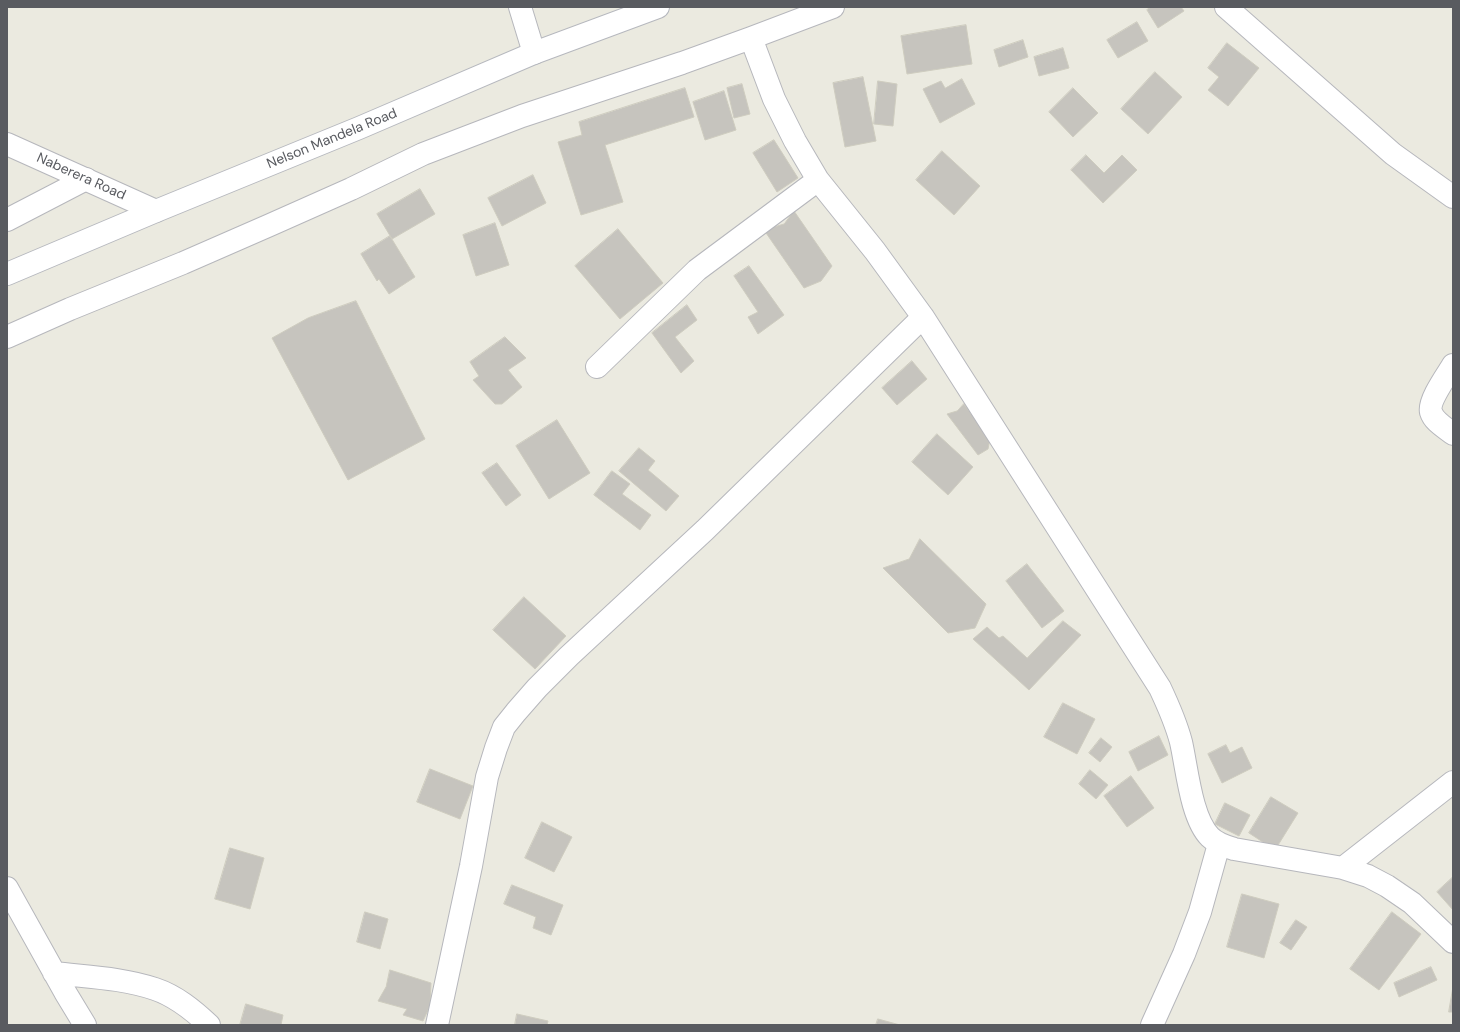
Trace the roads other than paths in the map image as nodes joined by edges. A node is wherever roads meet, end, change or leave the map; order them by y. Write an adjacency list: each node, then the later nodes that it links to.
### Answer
1 (520, 7): 6 (street)
2 (658, 7): 6 (street, Nelson Mandela Road)
3 (833, 7): 5 (street)
4 (1226, 7): 10 (street)
5 (751, 38): 9 (street); 15 (street)
6 (534, 53): 11 (street, Nelson Mandela Road)
7 (7, 144): 8 (street, Naberera Road)
8 (86, 179): 11 (street, Naberera Road); 12 (street)
9 (818, 180): 14 (street); 17 (street)
10 (1453, 197)
11 (156, 211): 13 (street, Nelson Mandela Road)
12 (7, 220)
13 (7, 274)
14 (922, 318): 20 (street); 27 (street)
15 (7, 337)
16 (1453, 365): 18 (street)
17 (597, 367)
18 (1453, 434)
19 (1453, 782): 21 (street)
20 (1219, 844): 21 (street); 28 (street)
21 (1343, 868): 23 (street)
22 (7, 888): 24 (street)
23 (1453, 942)
24 (54, 973): 25 (street); 26 (street)
25 (85, 1025)
26 (208, 1025)
27 (437, 1025)
28 (1152, 1025)

